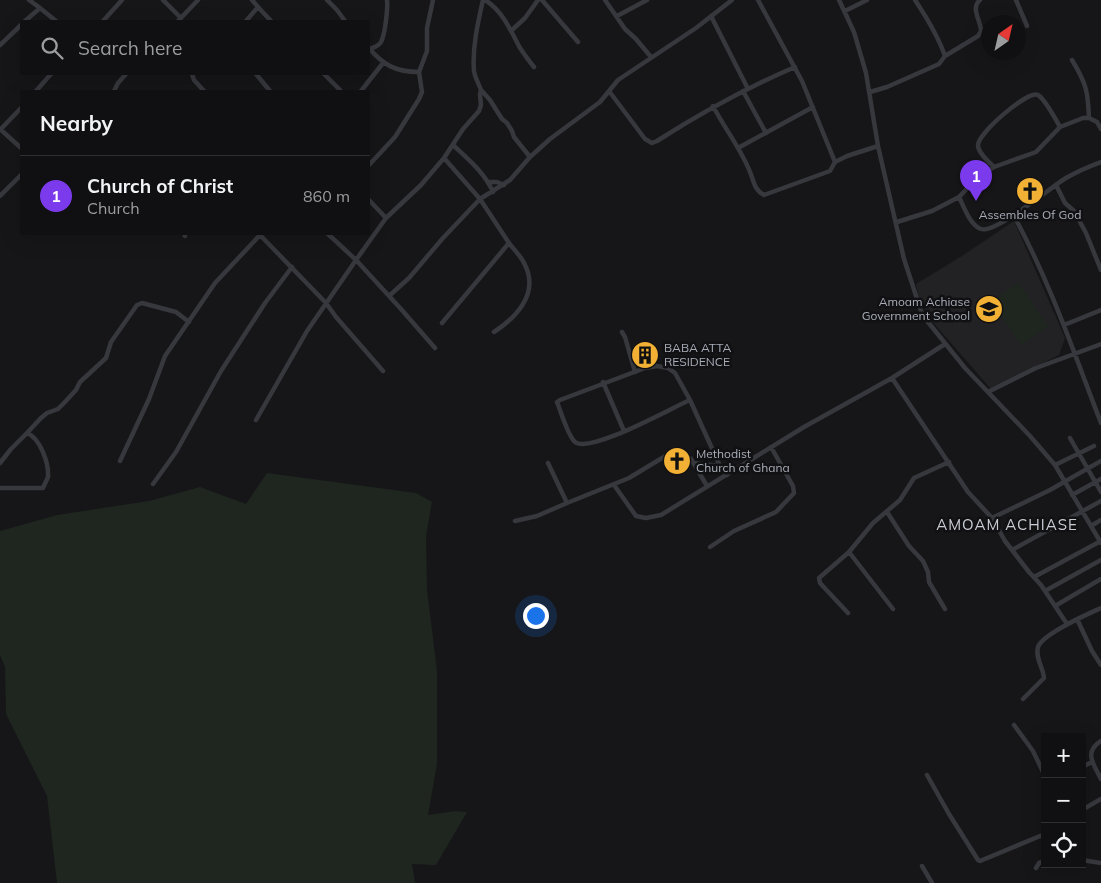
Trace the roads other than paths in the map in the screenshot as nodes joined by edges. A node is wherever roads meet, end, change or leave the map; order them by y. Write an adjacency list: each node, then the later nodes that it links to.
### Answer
1 (30, 0): 22 (street)
2 (122, 0): 29 (street)
3 (163, 0): 30 (street)
4 (198, 0): 30 (street)
5 (252, 0): 21 (street)
6 (328, 0): 33 (street)
7 (387, 0): 38 (street)
8 (433, 0): 45 (street)
9 (484, 0): 35 (street); 57 (street)
10 (538, 0): 35 (street)
11 (542, 0): 36 (street)
12 (605, 0): 25 (street)
13 (647, 0): 25 (street)
14 (732, 0): 26 (street)
15 (758, 0): 44 (street)
16 (839, 0): 23 (street)
17 (867, 0): 23 (street)
18 (915, 0): 39 (street)
19 (980, 0): 39 (street)
20 (1016, 0): 24 (street)
21 (258, 7): 31 (street); 32 (street)
22 (40, 8): 27 (street); 28 (street)
23 (845, 11): 60 (street)
24 (1022, 15)
25 (617, 16): 40 (street)
26 (711, 16): 40 (street); 58 (street)
27 (26, 20)
28 (55, 20)
29 (104, 20)
30 (179, 20)
31 (247, 20)
32 (270, 20)
33 (344, 20)
34 (20, 26): 37 (street)
35 (512, 30): 43 (street)
36 (578, 42)
37 (0, 45)
38 (370, 49): 42 (street)
39 (945, 56): 60 (street)
40 (651, 57): 59 (street)
41 (1072, 60): 64 (street)
42 (383, 63): 45 (street); 56 (street)
43 (534, 67)
44 (794, 67): 58 (street); 62 (street)
45 (419, 72): 78 (street)
46 (49, 75): 51 (street)
47 (125, 75): 52 (street)
48 (193, 75): 53 (street)
49 (257, 75): 54 (street)
50 (325, 75): 55 (street)
51 (37, 90)
52 (113, 90)
53 (203, 90)
54 (269, 90)
55 (341, 90)
56 (362, 90)
57 (481, 90): 70 (street); 74 (street)
58 (746, 90): 61 (street); 69 (street)
59 (610, 91): 61 (street); 74 (street)
60 (870, 92): 71 (street)
61 (713, 106): 73 (street)
62 (813, 107): 69 (street); 76 (street)
63 (20, 109): 67 (street)
64 (1089, 118): 65 (street); 66 (street)
65 (1099, 121): 68 (street)
66 (1060, 127): 79 (street); 79 (street)
67 (1, 129): 72 (street)
68 (1101, 129)
69 (766, 132): 73 (street)
70 (453, 145): 75 (street); 81 (street)
71 (878, 146): 76 (street); 91 (street)
72 (20, 147)
73 (738, 148): 76 (street)
74 (530, 157): 82 (street)
75 (444, 158): 87 (street); 90 (street)
76 (835, 162)
77 (1101, 162): 83 (street)
78 (370, 164)
79 (994, 167): 86 (street)
80 (20, 176): 85 (street)
81 (489, 182): 82 (street); 84 (street)
82 (504, 185): 84 (street)
83 (1056, 185): 89 (street); 98 (street)
84 (493, 192): 87 (street)
85 (0, 196)
86 (960, 198): 89 (street); 91 (street)
87 (480, 199): 95 (street); 99 (street)
88 (370, 201): 90 (street)
89 (1014, 216): 104 (street)
90 (386, 218): 96 (street)
91 (897, 222): 107 (street)
92 (258, 235): 102 (street)
93 (260, 235): 97 (street)
94 (329, 235): 96 (street)
95 (509, 243): 103 (street); 105 (street)
96 (356, 260): 99 (street); 100 (street)
97 (292, 267): 100 (street); 138 (street)
98 (1101, 270)
99 (390, 296): 109 (street)
100 (326, 303): 111 (street); 117 (street)
101 (1100, 313): 104 (street)
102 (189, 322): 120 (street); 125 (street)
103 (442, 323)
104 (1064, 325): 110 (street)
105 (494, 332)
106 (622, 332): 112 (street)
107 (945, 344): 113 (street); 115 (street)
108 (1101, 344): 110 (street)
109 (435, 348)
110 (1075, 353): 115 (street); 118 (street)
111 (383, 371)
112 (635, 372): 114 (street); 116 (street)
113 (892, 378): 123 (street); 127 (street)
114 (603, 382): 119 (street); 119 (street)
115 (988, 392): 131 (street)
116 (690, 400): 119 (street); 132 (street)
117 (256, 420)
118 (1101, 423)
119 (624, 431)
120 (27, 433): 128 (street); 141 (street)
121 (1070, 438): 124 (street)
122 (1094, 446): 124 (street)
123 (771, 447): 134 (street); 153 (street)
124 (1078, 454): 131 (street); 133 (street)
125 (120, 461)
126 (1101, 461): 133 (street)
127 (949, 462): 147 (street); 148 (street)
128 (0, 463)
129 (548, 463): 145 (street)
130 (694, 463): 132 (street); 139 (street); 140 (street)
131 (1055, 465): 136 (street)
132 (720, 466): 134 (street)
133 (1087, 469): 136 (street); 137 (street)
134 (727, 475): 140 (street)
135 (1101, 479): 137 (street)
136 (1065, 482): 143 (street); 148 (street)
137 (1095, 482): 142 (street); 143 (street)
138 (153, 484)
139 (614, 485): 140 (street); 145 (street)
140 (707, 486)
141 (0, 488)
142 (1101, 492)
143 (1072, 495): 146 (street)
144 (1101, 501): 146 (street)
145 (567, 503): 150 (street)
146 (1082, 511): 151 (street); 154 (street)
147 (887, 512): 155 (street); 162 (street)
148 (992, 518): 154 (street)
149 (1101, 520): 151 (street)
150 (515, 521)
151 (1091, 526): 152 (street)
152 (1101, 541): 157 (street)
153 (710, 547)
154 (1012, 550): 157 (street)
155 (849, 552): 163 (street); 164 (street)
156 (1101, 560): 159 (street)
157 (1034, 578): 159 (street)
158 (1101, 579): 160 (street)
159 (1045, 591): 160 (street)
160 (1055, 606): 166 (street)
161 (1101, 608): 165 (street)
162 (945, 609)
163 (892, 610)
164 (848, 613)
165 (1077, 619): 166 (street); 167 (street)
166 (1067, 624): 168 (street)
167 (1101, 665)
168 (1022, 699)
169 (1014, 725): 173 (street)
170 (1101, 741): 171 (street)
171 (1092, 762): 172 (street); 175 (street)
172 (1086, 765)
173 (1041, 768)
174 (927, 774): 178 (street)
175 (1101, 779)
176 (1101, 799): 177 (street)
177 (1086, 808)
178 (1041, 836)
179 (1086, 860): 181 (street)
180 (1041, 862): 183 (street)
181 (1101, 863)
182 (922, 866): 184 (street)
183 (1036, 868)
184 (932, 883)

